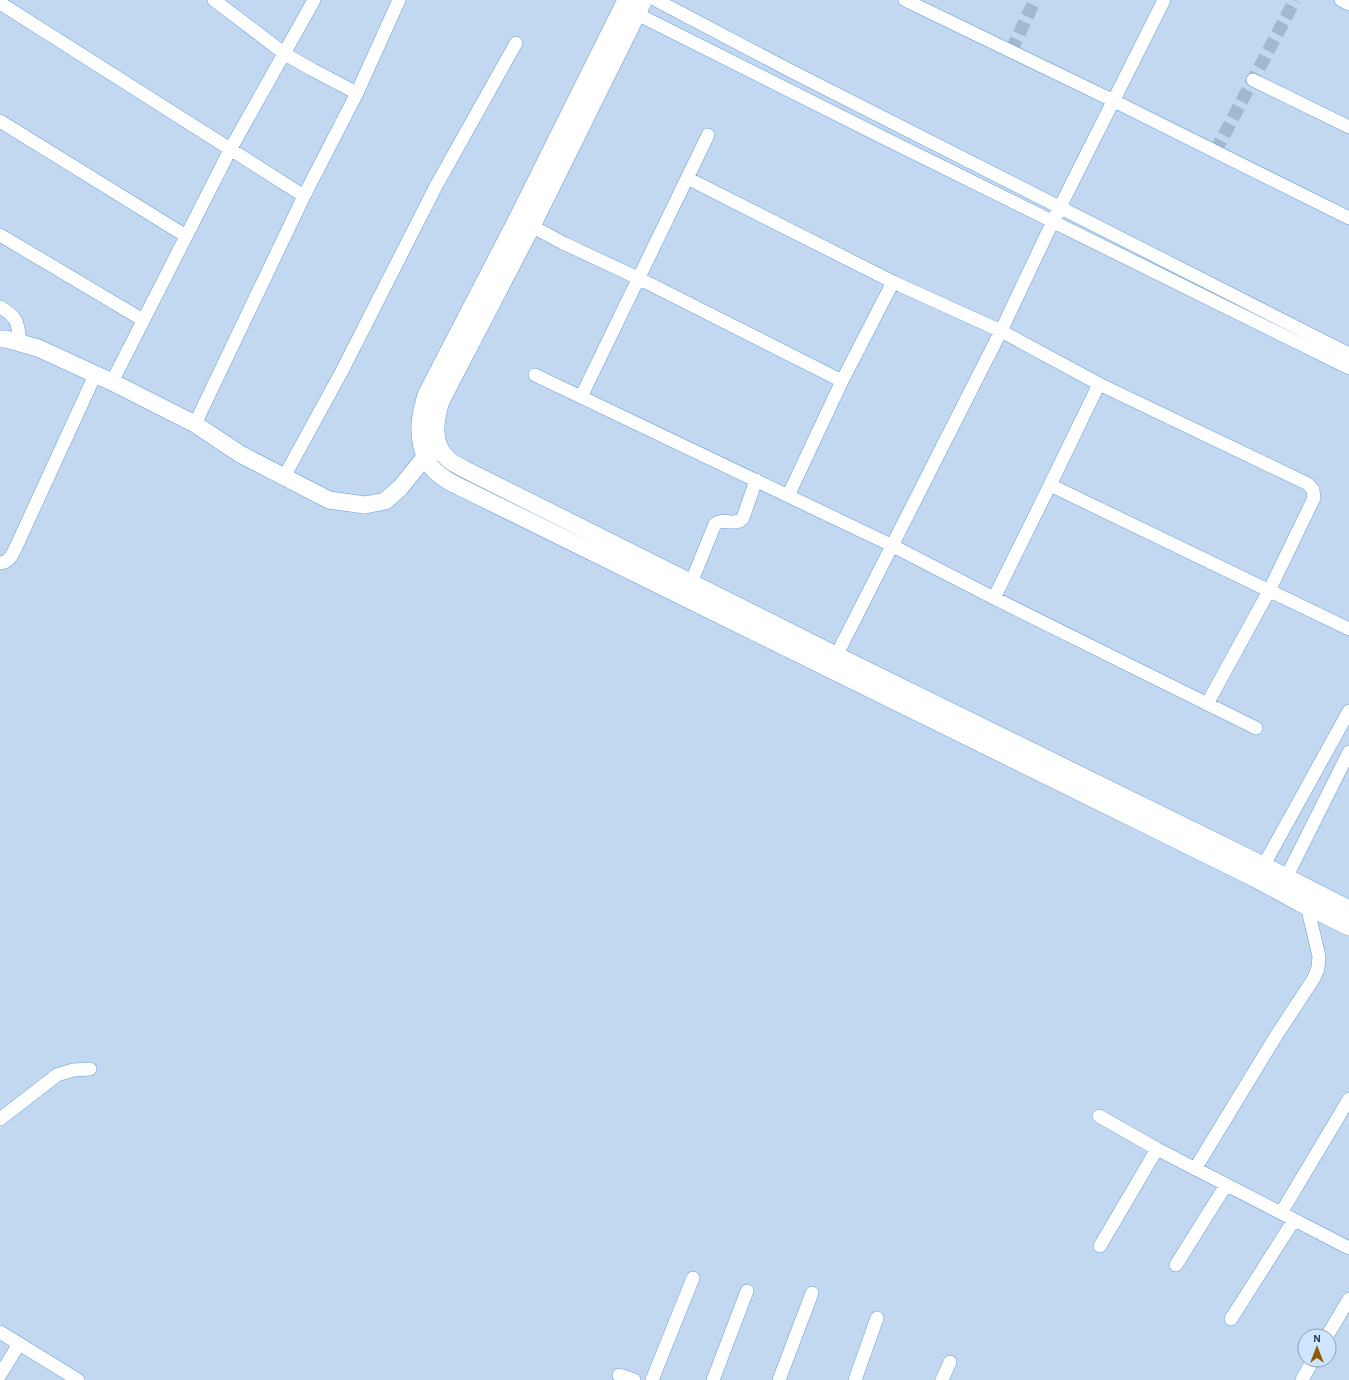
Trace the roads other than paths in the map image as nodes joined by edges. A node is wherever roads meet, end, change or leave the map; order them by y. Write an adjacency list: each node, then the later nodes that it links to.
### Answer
1 (214, 0): 12 (street)
2 (314, 0): 12 (street)
3 (399, 0): 14 (street)
4 (656, 0): 22 (street)
5 (905, 0): 15 (street)
6 (1164, 0): 15 (street)
7 (1341, 0): 9 (street)
8 (0, 3): 19 (street)
9 (1349, 4)
10 (632, 5): 24 (street); 25 (street)
11 (516, 43): 45 (street)
12 (285, 54): 14 (street); 19 (street)
13 (1253, 80): 17 (street)
14 (358, 93): 21 (street)
15 (1114, 101): 22 (street); 23 (street)
16 (0, 121): 27 (street)
17 (1349, 127)
18 (708, 135): 20 (street)
19 (230, 150): 21 (street); 27 (street)
20 (687, 178): 28 (street); 29 (street)
21 (304, 196): 43 (street)
22 (1060, 207): 24 (street); 35 (street)
23 (1349, 218)
24 (1053, 221): 32 (street); 36 (street)
25 (524, 222): 28 (street); 44 (street)
26 (0, 235): 31 (street)
27 (186, 236): 31 (street)
28 (638, 278): 40 (street); 42 (street)
29 (893, 282): 32 (street); 40 (street)
30 (0, 307): 34 (street)
31 (143, 320): 39 (street)
32 (1001, 331): 41 (street); 49 (street)
33 (0, 339): 34 (street)
34 (20, 343): 37 (street)
35 (1349, 354)
36 (1349, 368)
37 (96, 375): 39 (street); 50 (street)
38 (534, 375): 42 (street)
39 (112, 382): 43 (street)
40 (842, 382): 48 (street)
41 (1099, 384): 47 (street); 52 (street)
42 (581, 397): 46 (street)
43 (195, 424): 45 (street)
44 (432, 454): 45 (street); 51 (street); 55 (street)
45 (284, 477)
46 (756, 480): 48 (street); 51 (street)
47 (1050, 485): 52 (street); 53 (street)
48 (788, 496): 49 (street)
49 (891, 545): 53 (street); 55 (street)
50 (0, 563)
51 (692, 583): 55 (street)
52 (1269, 591): 54 (street); 56 (street)
53 (994, 598): 56 (street)
54 (1349, 629)
55 (833, 662): 60 (street)
56 (1207, 704): 58 (street)
57 (1349, 711): 60 (street)
58 (1256, 728)
59 (1349, 752): 61 (street)
60 (1260, 872): 61 (street)
61 (1283, 884): 62 (street)
62 (1310, 899): 63 (street); 64 (street); 70 (street)
63 (1349, 909)
64 (1349, 927)
65 (90, 1069): 68 (street)
66 (1349, 1100): 72 (street)
67 (1099, 1116): 69 (street)
68 (0, 1118)
69 (1157, 1149): 70 (street); 74 (street)
70 (1195, 1169): 71 (street)
71 (1226, 1185): 72 (street); 76 (street)
72 (1281, 1213): 73 (street)
73 (1294, 1220): 75 (street); 82 (street)
74 (1100, 1246)
75 (1349, 1248)
76 (1176, 1266)
77 (693, 1278): 92 (street)
78 (747, 1291): 93 (street)
79 (812, 1293): 94 (street)
80 (1349, 1299): 83 (street)
81 (877, 1318): 95 (street)
82 (1231, 1319)
83 (1332, 1328)
84 (0, 1332): 85 (street)
85 (19, 1344): 88 (street); 90 (street)
86 (950, 1362): 96 (street)
87 (1309, 1368): 97 (street)
88 (0, 1375)
89 (619, 1375): 91 (street)
90 (78, 1380)
91 (634, 1380)
92 (652, 1380)
93 (713, 1380)
94 (780, 1380)
95 (856, 1380)
96 (942, 1380)
97 (1302, 1380)

